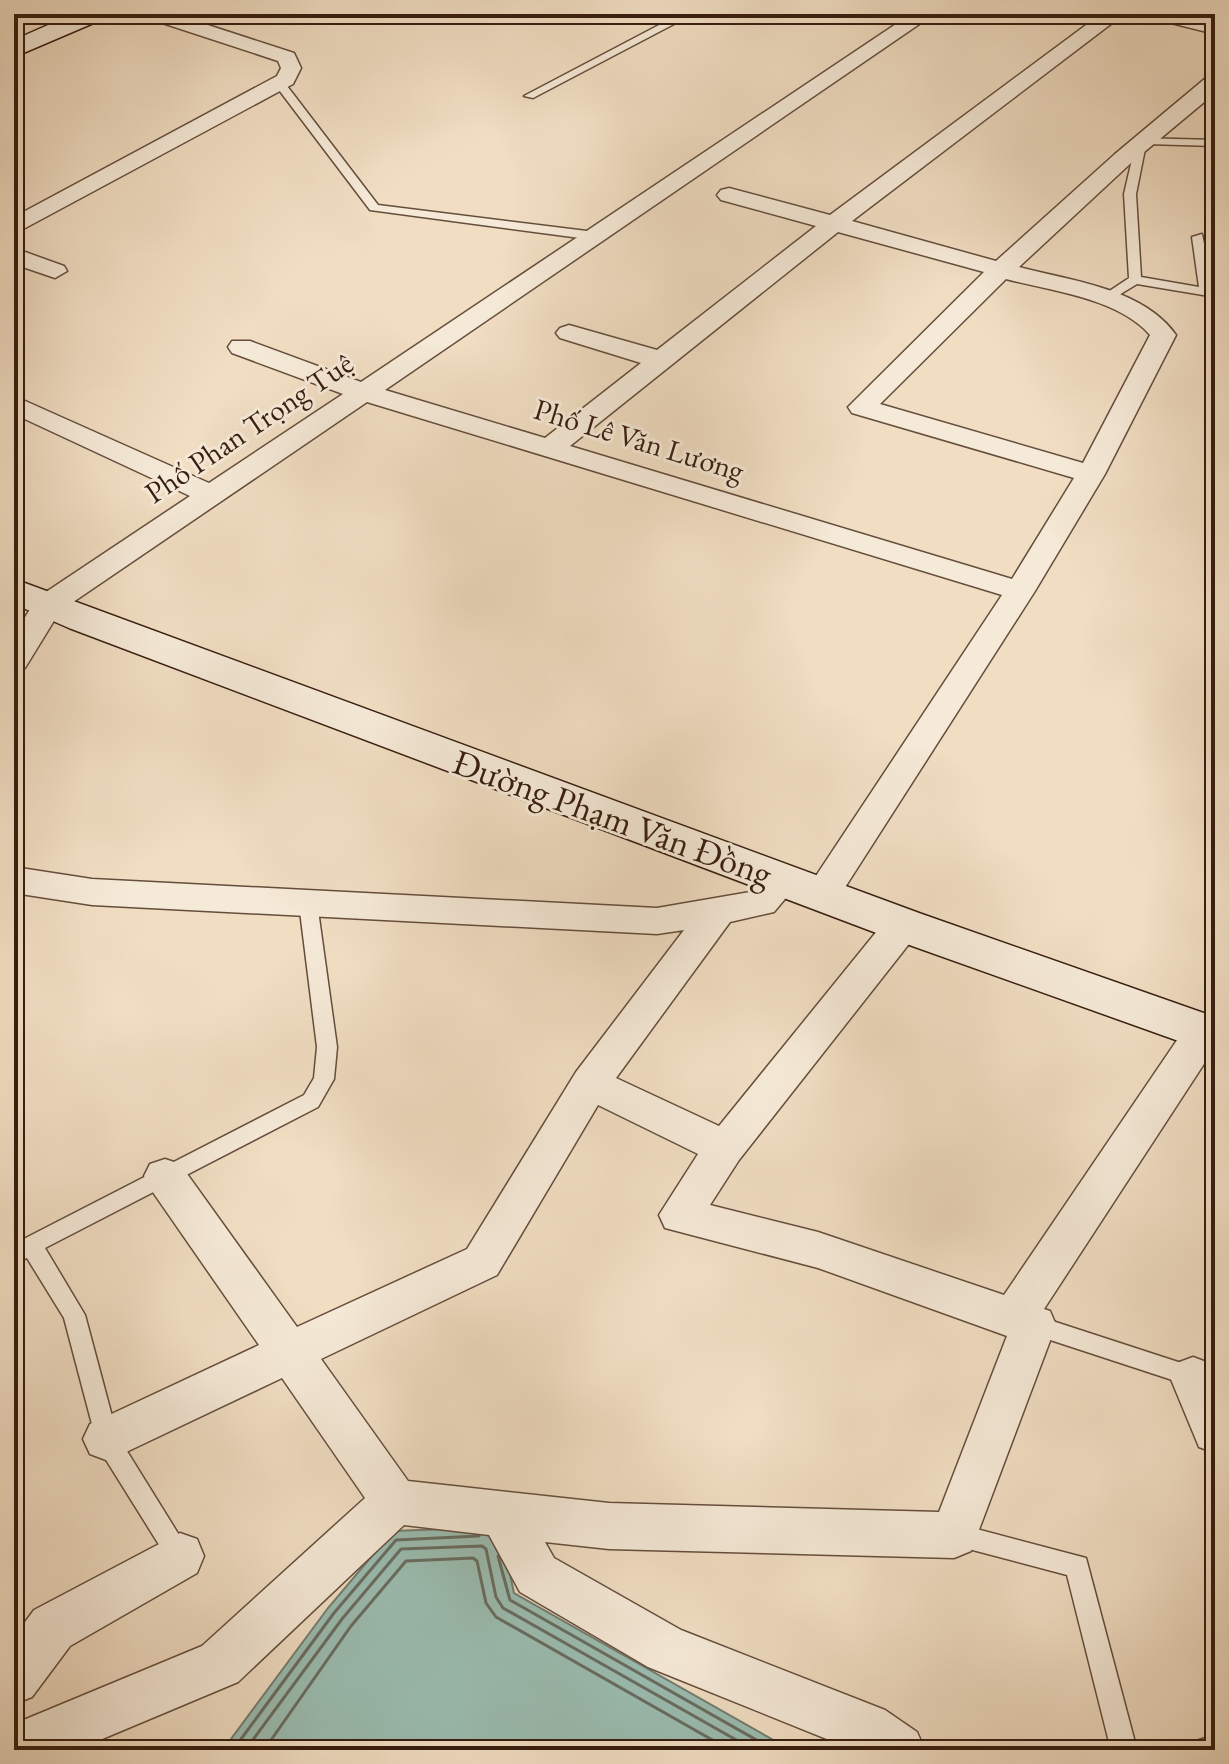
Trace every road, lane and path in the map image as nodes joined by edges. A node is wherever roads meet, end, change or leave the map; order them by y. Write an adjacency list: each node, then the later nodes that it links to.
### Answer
1 (73, 14): 9 (street)
2 (94, 14): 10 (street)
3 (154, 14): 12 (street)
4 (688, 14): 13 (lane)
5 (924, 14): 19 (street, Phố Phan Trọng Tuệ)
6 (1114, 14): 17 (street)
7 (1158, 14): 8 (street)
8 (1215, 28)
9 (14, 40)
10 (14, 49)
11 (1215, 82): 14 (street)
12 (280, 84): 18 (street); 19 (lane)
13 (529, 96)
14 (1141, 140): 15 (lane); 22 (street); 24 (lane)
15 (1215, 143)
16 (729, 195): 17 (street)
17 (833, 224): 22 (street); 29 (street)
18 (14, 227)
19 (595, 236): 30 (street, Phố Phan Trọng Tuệ)
20 (1198, 237): 25 (lane)
21 (14, 255): 23 (street)
22 (999, 270): 26 (street); 33 (street)
23 (55, 271)
24 (1135, 280): 25 (lane); 26 (lane)
25 (1210, 293)
26 (1105, 298): 33 (street)
27 (569, 333): 29 (street)
28 (241, 347): 30 (street, Phố Lê Văn Lương)
29 (661, 360): 32 (street)
30 (363, 392): 32 (street, Phố Lê Văn Lương); 34 (street, Phố Phan Trọng Tuệ)
31 (14, 404): 34 (street)
32 (550, 448): 35 (street, Phố Lê Văn Lương)
33 (1091, 474): 35 (street)
34 (211, 495): 36 (street, Phố Phan Trọng Tuệ)
35 (1020, 591): 40 (street)
36 (31, 597): 37 (street); 39 (street, Đường Phạm Văn Đồng)
37 (14, 661)
38 (14, 880): 41 (street)
39 (783, 880): 40 (street, Đường Phạm Văn Đồng); 42 (street)
40 (822, 894): 43 (street, Đường Phạm Văn Đồng)
41 (308, 903): 42 (street); 47 (lane)
42 (718, 911): 45 (street)
43 (903, 925): 44 (street, Đường Phạm Văn Đồng); 46 (street)
44 (1210, 1034): 49 (street)
45 (590, 1083): 46 (street); 50 (street)
46 (725, 1148): 49 (street)
47 (165, 1176): 48 (lane); 50 (street)
48 (23, 1250): 53 (lane)
49 (1024, 1322): 51 (lane); 56 (street)
50 (291, 1354): 53 (street); 54 (street)
51 (1204, 1381): 52 (street)
52 (1215, 1432)
53 (106, 1439): 57 (lane)
54 (395, 1502): 55 (street); 60 (street)
55 (503, 1514): 56 (street); 61 (street)
56 (954, 1535): 62 (lane)
57 (180, 1556): 58 (street)
58 (14, 1679)
59 (1215, 1748): 63 (lane)
60 (14, 1750)
61 (899, 1750)
62 (1124, 1750)
63 (1205, 1750)

